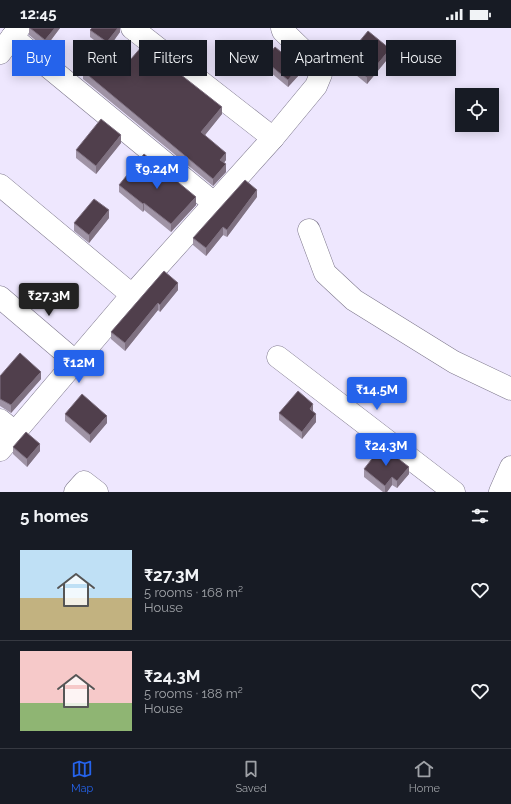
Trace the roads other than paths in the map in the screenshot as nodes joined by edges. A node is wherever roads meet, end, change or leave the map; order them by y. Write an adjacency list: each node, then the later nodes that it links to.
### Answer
1 (132, 28): 4 (street)
2 (282, 28): 4 (street)
3 (10, 40): 6 (street)
4 (273, 138): 6 (street)
5 (0, 184): 8 (street)
6 (215, 204): 8 (street)
7 (309, 230): 12 (street)
8 (132, 295): 11 (street)
9 (0, 297): 11 (street)
10 (278, 357): 18 (street)
11 (76, 362): 13 (street)
12 (511, 389)
13 (8, 426): 14 (street)
14 (0, 450)
15 (511, 466): 19 (street)
16 (75, 492): 17 (street)
17 (97, 492)
18 (454, 492)
19 (500, 492)

